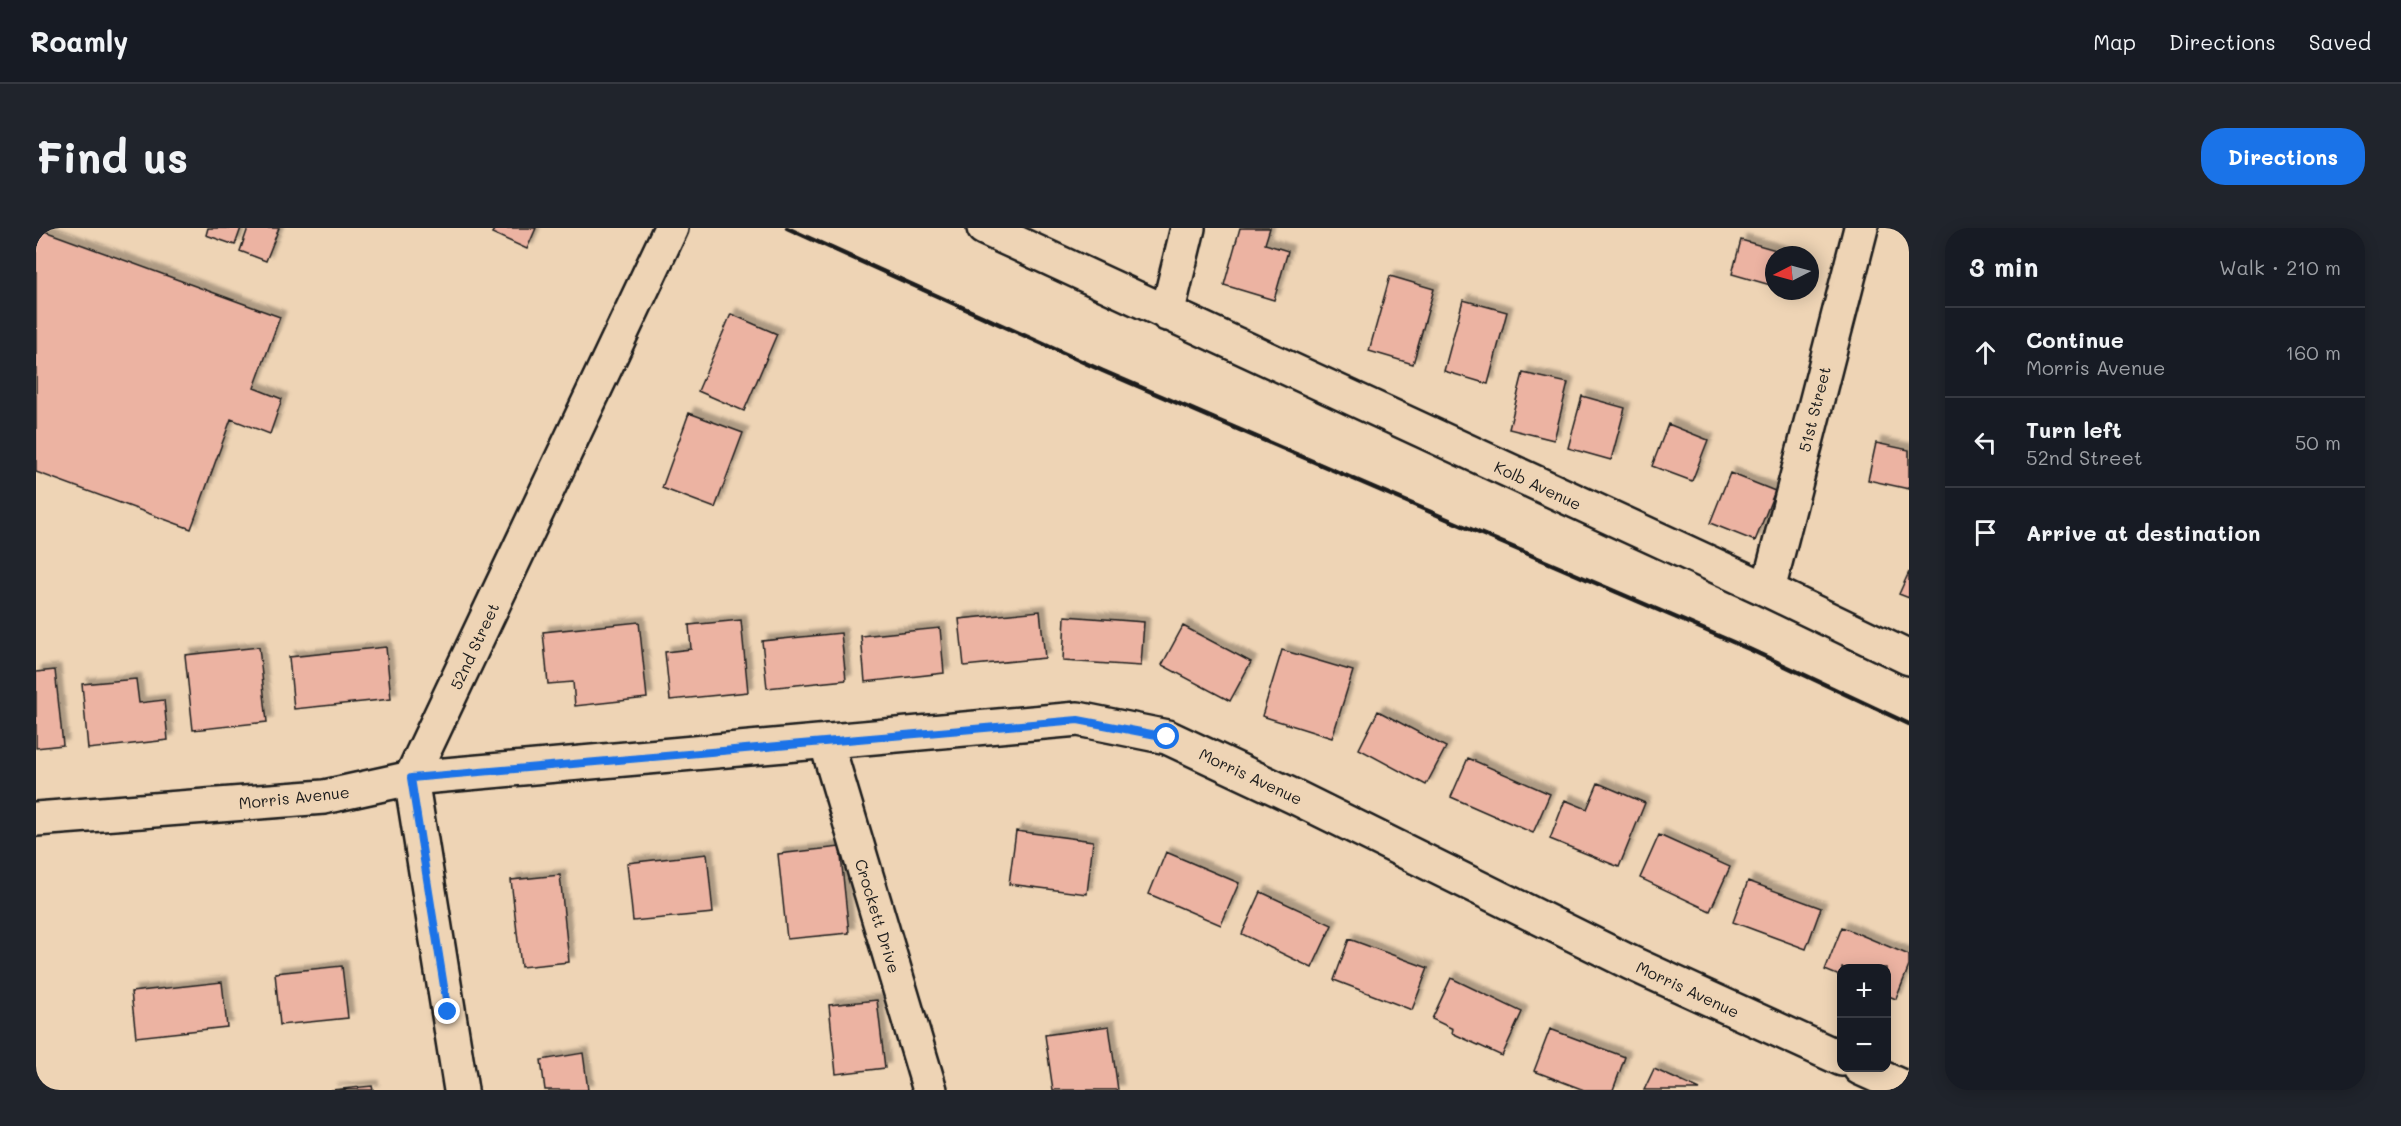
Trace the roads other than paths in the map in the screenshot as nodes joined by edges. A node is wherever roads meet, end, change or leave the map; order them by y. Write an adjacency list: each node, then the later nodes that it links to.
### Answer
1 (671, 228): 9 (street, 52nd Street)
2 (984, 228): 5 (street, Kolb Avenue)
3 (1188, 228): 5 (street)
4 (1861, 228): 6 (street, 51st Street)
5 (1167, 314): 6 (street, Kolb Avenue)
6 (1768, 590): 7 (street, Kolb Avenue)
7 (1909, 658)
8 (826, 741): 9 (street, Morris Avenue); 11 (street, Morris Avenue); 14 (street, Crockett Drive)
9 (411, 778): 10 (street, Morris Avenue); 13 (street)
10 (36, 819)
11 (1837, 1057)
12 (1869, 1072): 15 (street)
13 (461, 1090)
14 (930, 1090)
15 (1909, 1090)

